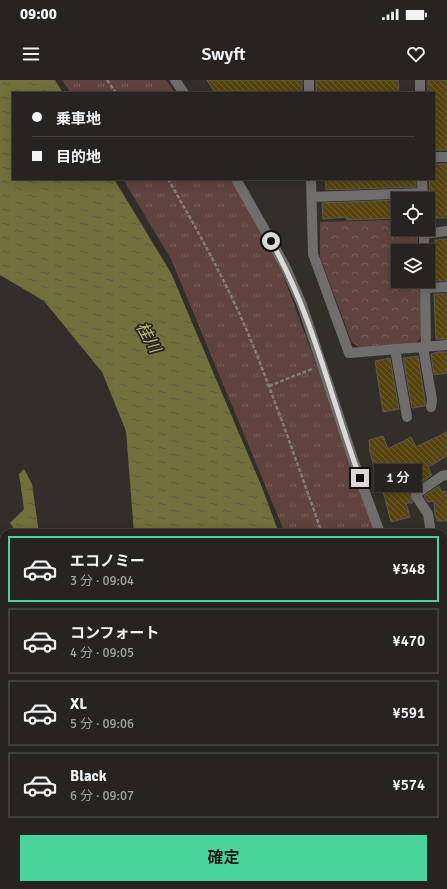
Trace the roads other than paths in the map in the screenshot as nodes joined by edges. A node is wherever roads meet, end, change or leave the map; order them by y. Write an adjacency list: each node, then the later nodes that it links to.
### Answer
1 (175, 80): 4 (street)
2 (309, 80): 5 (street)
3 (420, 80): 6 (street)
4 (183, 92)
5 (309, 92)
6 (420, 92)
7 (435, 156): 8 (street)
8 (447, 157)
9 (237, 180): 26 (street)
10 (311, 180): 14 (street)
11 (422, 180): 12 (street)
12 (423, 192)
13 (391, 196): 14 (street)
14 (312, 197): 22 (street)
15 (447, 231): 16 (street)
16 (435, 232)
17 (435, 286): 18 (street)
18 (447, 287)
19 (425, 288): 21 (street)
20 (447, 344): 21 (street)
21 (425, 347): 22 (street); 23 (street)
22 (395, 349): 24 (street)
23 (430, 407)
24 (407, 417)
25 (447, 475): 27 (street)
26 (379, 529)
27 (430, 529)

